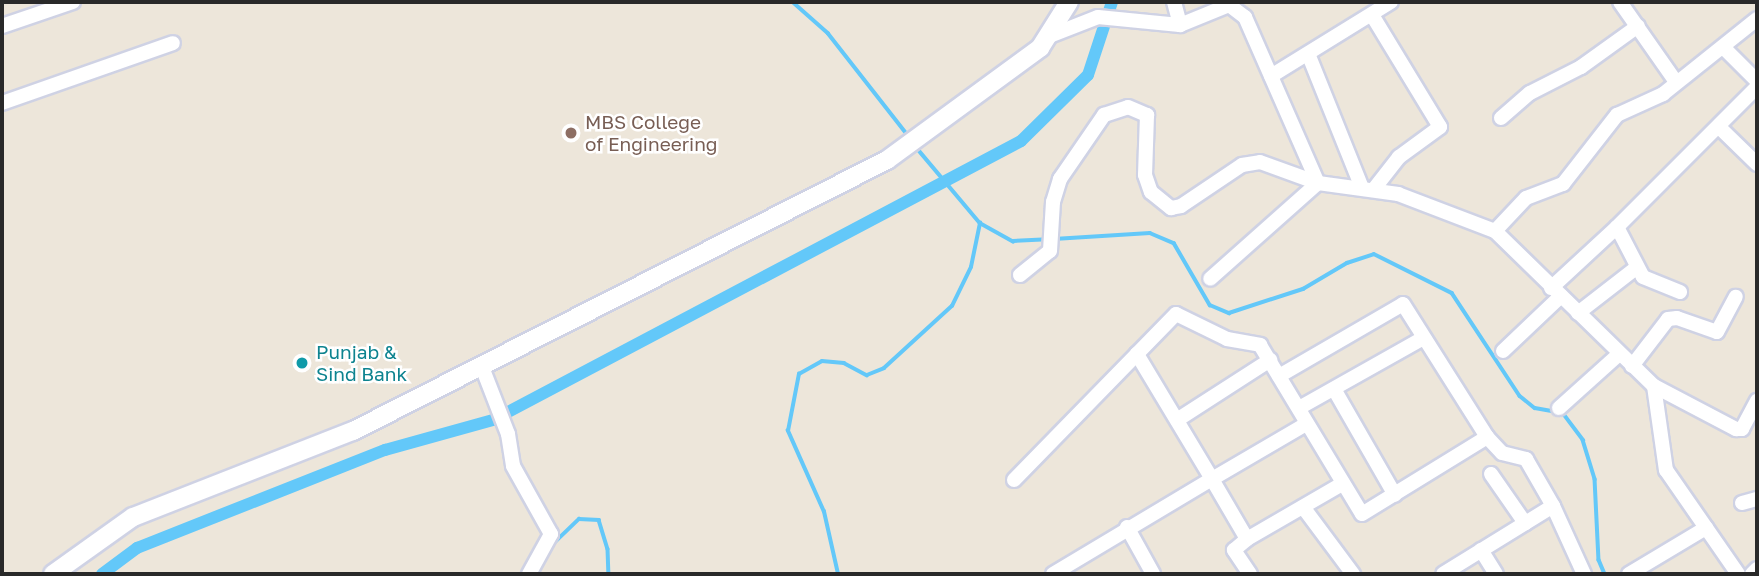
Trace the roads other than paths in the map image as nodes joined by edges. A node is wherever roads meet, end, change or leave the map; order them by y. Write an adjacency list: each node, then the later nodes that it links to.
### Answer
1 (73, 2): 11 (street)
2 (1069, 2): 13 (street)
3 (1095, 2): 8 (street)
4 (1174, 2): 10 (street)
5 (1620, 2): 12 (street)
6 (1232, 3): 10 (street); 17 (street)
7 (1379, 7): 16 (street); 26 (street)
8 (1098, 17): 10 (street); 13 (street)
9 (1757, 19): 15 (street)
10 (1180, 25)
11 (2, 26)
12 (1637, 26): 19 (street); 22 (street)
13 (1052, 35): 42 (street)
14 (173, 43): 21 (street)
15 (1725, 49): 18 (street); 19 (street)
16 (1309, 56): 17 (street); 26 (street)
17 (1271, 76): 25 (street)
18 (1757, 81)
19 (1676, 82): 28 (street)
20 (1757, 87): 23 (street)
21 (2, 103)
22 (1501, 118)
23 (1719, 127): 24 (street); 27 (street)
24 (1757, 164)
25 (1318, 183): 26 (street); 30 (street); 31 (street)
26 (1368, 189): 28 (street)
27 (1617, 227): 29 (street); 32 (street)
28 (1495, 231): 32 (street)
29 (1636, 268): 33 (street); 35 (street)
30 (1020, 275)
31 (1210, 279)
32 (1556, 292): 35 (street); 37 (street)
33 (1680, 292)
34 (1736, 297): 41 (street)
35 (1578, 313): 39 (street)
36 (1423, 338): 43 (street); 45 (street); 51 (street)
37 (1503, 351)
38 (1138, 354): 40 (street); 49 (street); 54 (street)
39 (1618, 355): 41 (street); 48 (street)
40 (1270, 360): 43 (street); 49 (street)
41 (1632, 366): 44 (street)
42 (482, 367): 67 (street); 68 (street)
43 (1279, 376): 47 (street)
44 (1654, 386): 46 (street); 63 (street)
45 (1334, 388): 47 (street); 56 (street)
46 (1757, 401)
47 (1298, 408): 50 (street)
48 (1559, 408)
49 (1177, 420): 53 (street)
50 (1306, 424): 53 (street); 55 (street)
51 (1487, 437): 56 (street); 59 (street)
52 (1491, 474): 61 (street)
53 (1212, 479): 62 (street); 64 (street)
54 (1014, 480)
55 (1342, 484): 56 (street); 60 (street)
56 (1395, 495)
57 (1757, 499): 58 (street)
58 (1742, 503)
59 (1553, 506): 61 (street); 75 (street)
60 (1303, 507): 64 (street); 72 (street)
61 (1525, 523): 65 (street)
62 (1127, 527): 69 (street); 70 (street)
63 (1706, 528): 76 (street); 77 (street)
64 (1247, 539): 71 (street)
65 (1481, 550): 73 (street); 74 (street)
66 (1757, 569): 78 (street)
67 (53, 574)
68 (529, 574)
69 (1053, 574)
70 (1153, 574)
71 (1250, 574)
72 (1353, 574)
73 (1443, 574)
74 (1496, 574)
75 (1584, 574)
76 (1629, 574)
77 (1738, 574)
78 (1752, 574)

